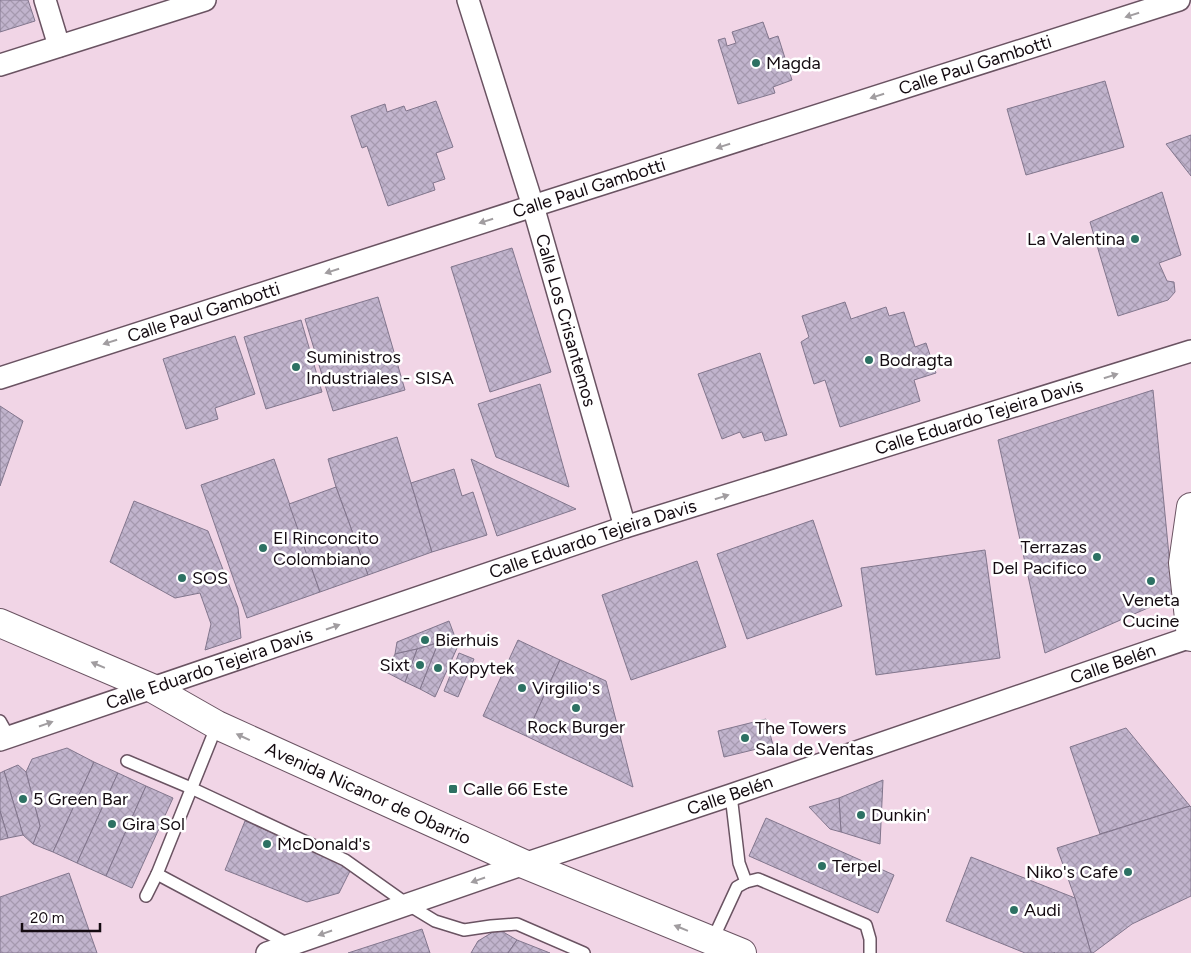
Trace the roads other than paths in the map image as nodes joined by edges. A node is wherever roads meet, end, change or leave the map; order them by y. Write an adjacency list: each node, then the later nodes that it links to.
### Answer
1 (46, 0): 5 (street)
2 (468, 0): 7 (street, Calle Los Crisantemos)
3 (1179, 0): 7 (street, Calle Paul Gambotti, one-way to 7)
4 (196, 1): 5 (street)
5 (59, 46): 6 (street)
6 (0, 65)
7 (533, 206): 9 (street, Calle Paul Gambotti, one-way to 9); 11 (street, Calle Los Crisantemos)
8 (1191, 351): 11 (street, Calle Eduardo Tejeira Davis, one-way to 8)
9 (0, 378)
10 (1191, 507): 13 (main road)
11 (626, 527): 14 (street, Calle Eduardo Tejeira Davis, one-way to 11)
12 (0, 623): 14 (main road, Avenida Nicanor de Obarrio, one-way to 12)
13 (1191, 637): 19 (street, Calle Belén)
14 (152, 688): 15 (main road, Avenida Nicanor de Obarrio); 16 (street, Calle Eduardo Tejeira Davis, one-way to 14)
15 (217, 725): 18 (lane); 20 (main road, Avenida Nicanor de Obarrio, one-way to 15)
16 (3, 732)
17 (127, 761): 18 (lane)
18 (191, 788): 21 (lane); 24 (lane)
19 (731, 795): 20 (street, Calle Belén); 22 (lane)
20 (524, 864): 24 (street, Calle Belén, one-way to 24); 25 (main road, Avenida Nicanor de Obarrio, one-way to 20)
21 (157, 874): 23 (lane); 26 (lane)
22 (746, 882): 25 (lane); 30 (lane)
23 (146, 896)
24 (407, 904): 26 (street, Calle Belén, one-way to 26); 28 (lane)
25 (712, 941): 29 (main road, Avenida Nicanor de Obarrio)
26 (292, 949): 27 (street, Calle Belén)
27 (267, 953)
28 (584, 953)
29 (742, 953)
30 (870, 953)

